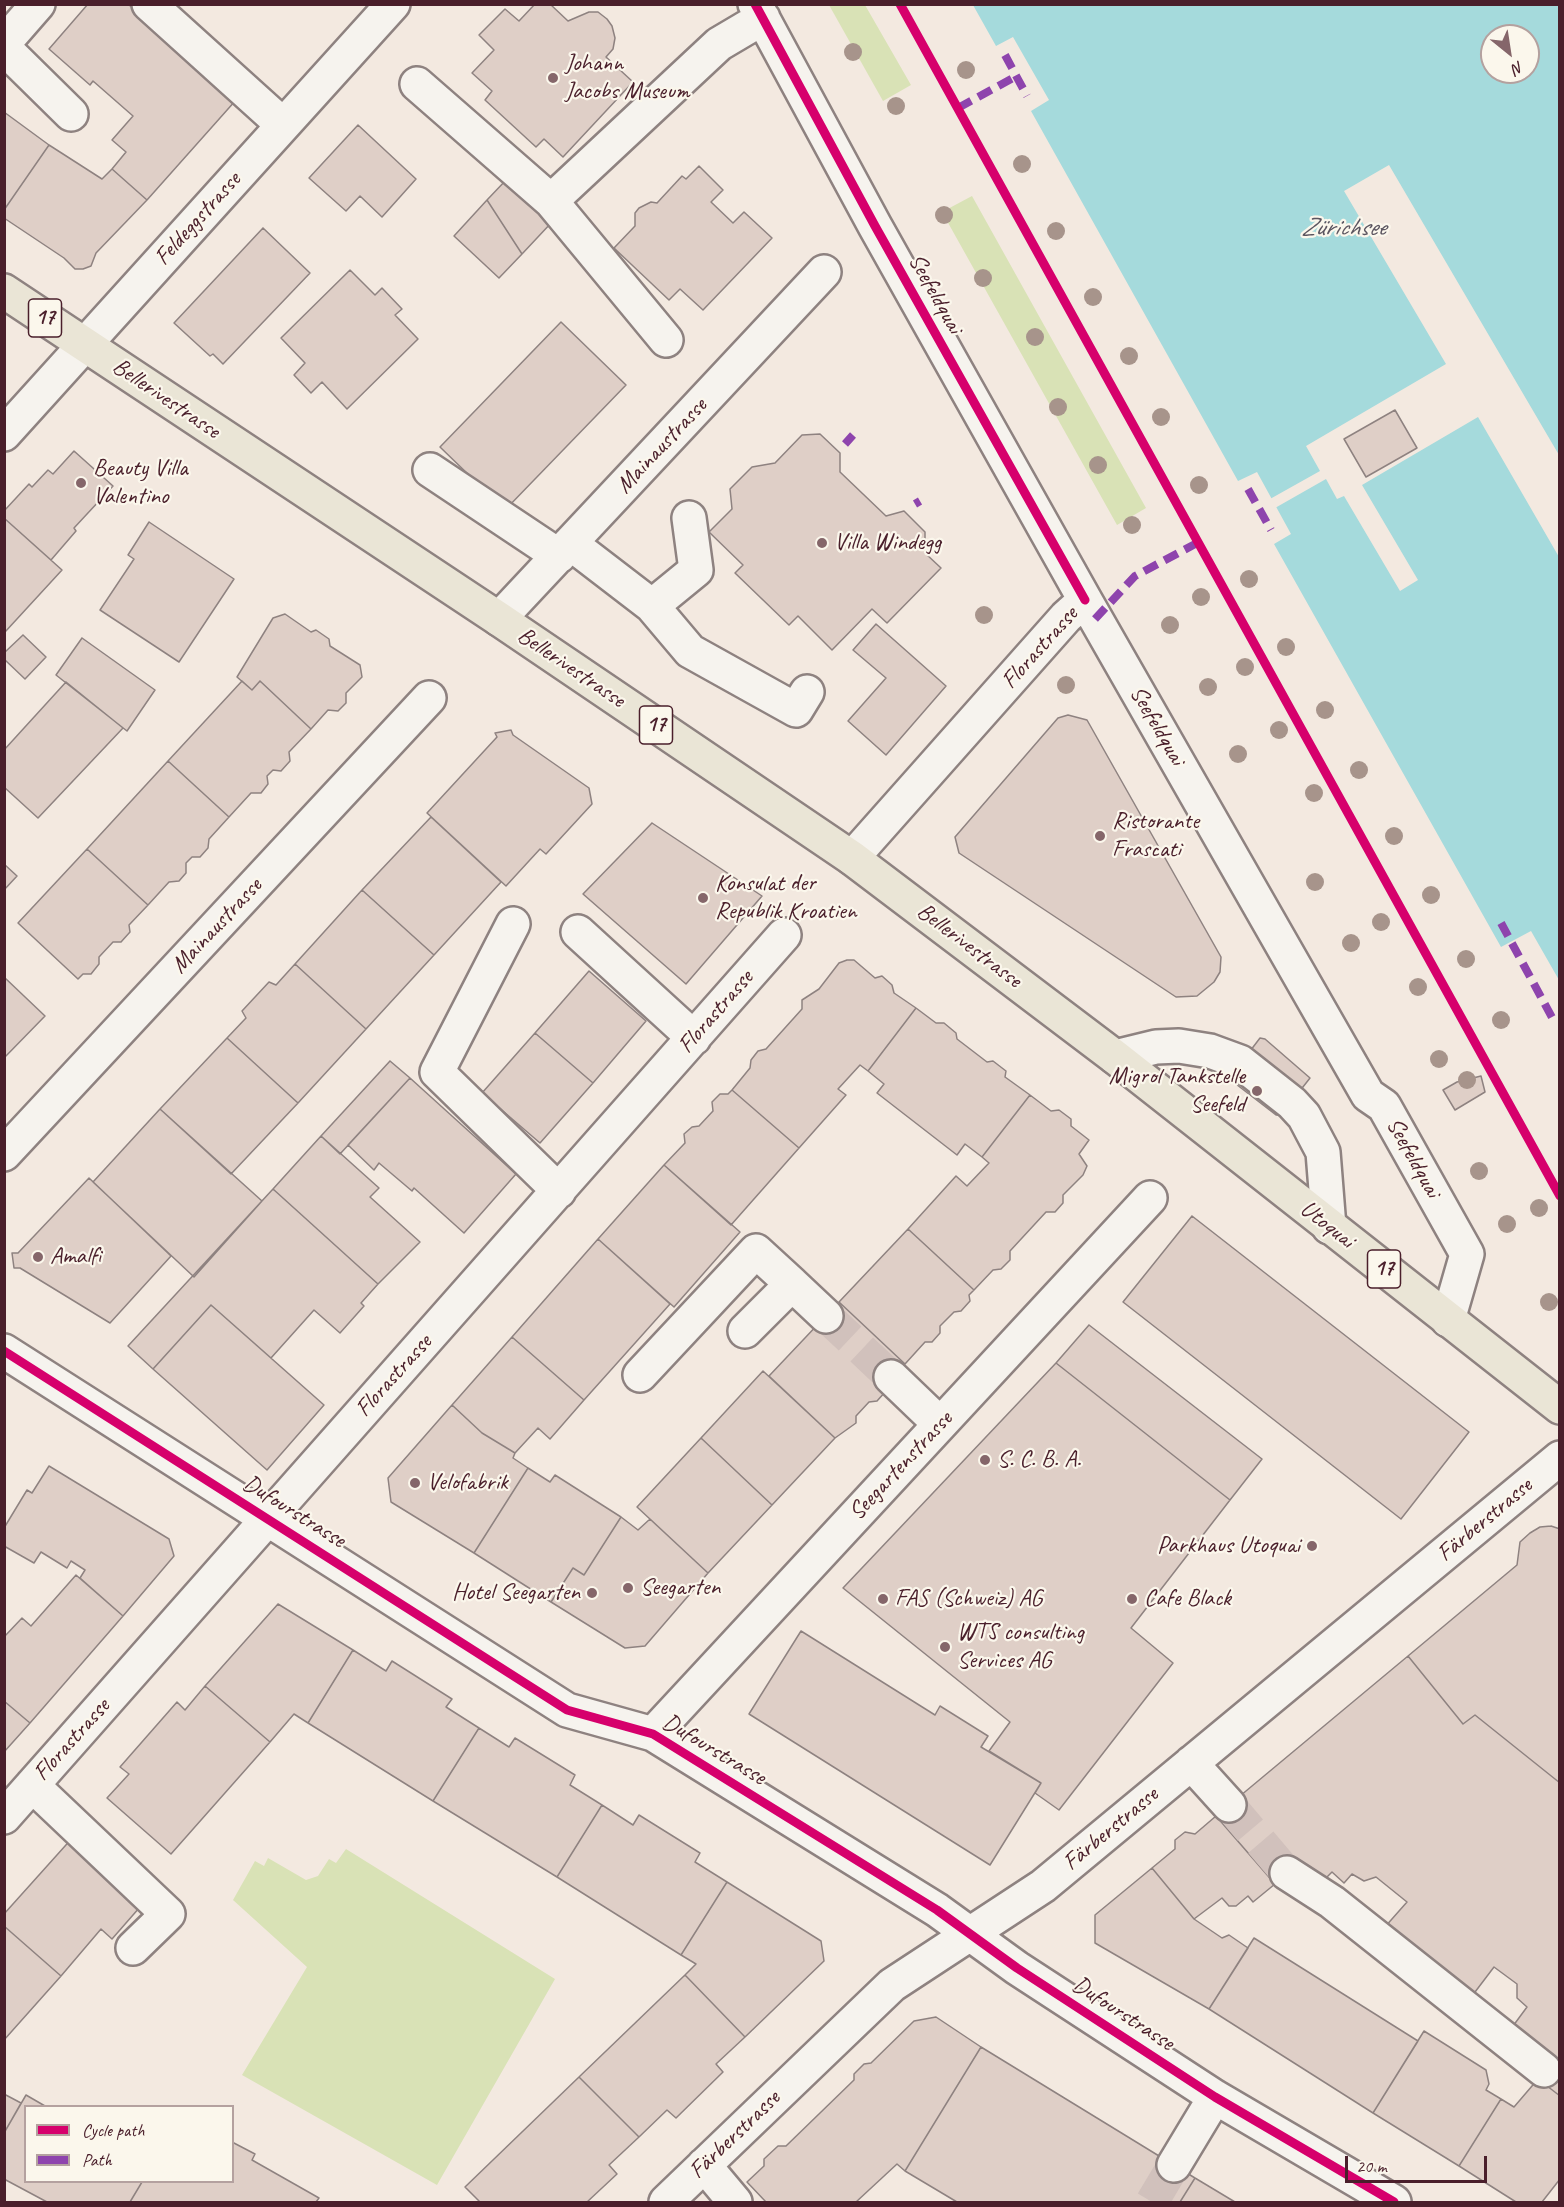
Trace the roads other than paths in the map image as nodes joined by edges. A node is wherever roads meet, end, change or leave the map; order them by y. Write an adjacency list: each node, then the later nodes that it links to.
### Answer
1 (38, 4): 5 (street)
2 (149, 4): 8 (street)
3 (393, 4): 8 (street, Feldeggstrasse)
4 (759, 11): 9 (street); 18 (street, Seefeldquai)
5 (4, 45): 7 (street)
6 (417, 84): 9 (street)
7 (71, 114)
8 (283, 125): 13 (street, Feldeggstrasse)
9 (551, 201): 12 (street)
10 (824, 272): 17 (street, Mainaustrasse)
11 (4, 291): 13 (main road, Bellerivestrasse / 17)
12 (666, 340)
13 (85, 345): 14 (street, Feldeggstrasse); 20 (main road, Bellerivestrasse / 17)
14 (4, 434)
15 (430, 470): 17 (street)
16 (689, 518): 19 (street)
17 (565, 550): 19 (street); 20 (street, Mainaustrasse)
18 (1084, 600): 23 (street, Florastrasse); 36 (street, Seefeldquai)
19 (652, 606): 21 (street)
20 (499, 619): 23 (main road, Bellerivestrasse / 17)
21 (807, 692)
22 (429, 698): 30 (street, Mainaustrasse)
23 (852, 858): 28 (main road, Bellerivestrasse / 17)
24 (513, 924): 31 (street)
25 (578, 932): 27 (street)
26 (784, 935): 27 (street, Florastrasse)
27 (694, 1038): 31 (street, Florastrasse)
28 (1115, 1057): 29 (main road, Bellerivestrasse / 17); 33 (street)
29 (1208, 1131): 33 (main road, Utoquai / 17)
30 (4, 1154)
31 (559, 1191): 44 (street, Florastrasse)
32 (1150, 1198): 42 (street, Seegartenstrasse)
33 (1329, 1227): 36 (main road, Utoquai / 17)
34 (792, 1284): 35 (street); 37 (street); 39 (street)
35 (826, 1316)
36 (1448, 1320): 41 (main road, Utoquai / 17)
37 (745, 1331)
38 (4, 1352): 44 (street, Dufourstrasse)
39 (640, 1375)
40 (891, 1377): 42 (street)
41 (1560, 1407)
42 (940, 1424): 45 (street, Seegartenstrasse)
43 (1560, 1458): 46 (street, Färberstrasse)
44 (268, 1520): 45 (street, Dufourstrasse); 47 (street, Florastrasse)
45 (653, 1734): 51 (street, Dufourstrasse)
46 (1191, 1763): 48 (street); 51 (street, Färberstrasse)
47 (32, 1785): 49 (street, Florastrasse); 52 (street)
48 (1229, 1805)
49 (4, 1817)
50 (1287, 1873): 53 (street)
51 (969, 1934): 54 (street, Dufourstrasse); 55 (street, Färberstrasse)
52 (133, 1948)
53 (1544, 2070)
54 (1215, 2097): 56 (street); 59 (street, Dufourstrasse)
55 (704, 2165): 57 (street, Färberstrasse); 58 (street)
56 (1174, 2165)
57 (666, 2202)
58 (735, 2202)
59 (1394, 2202)

